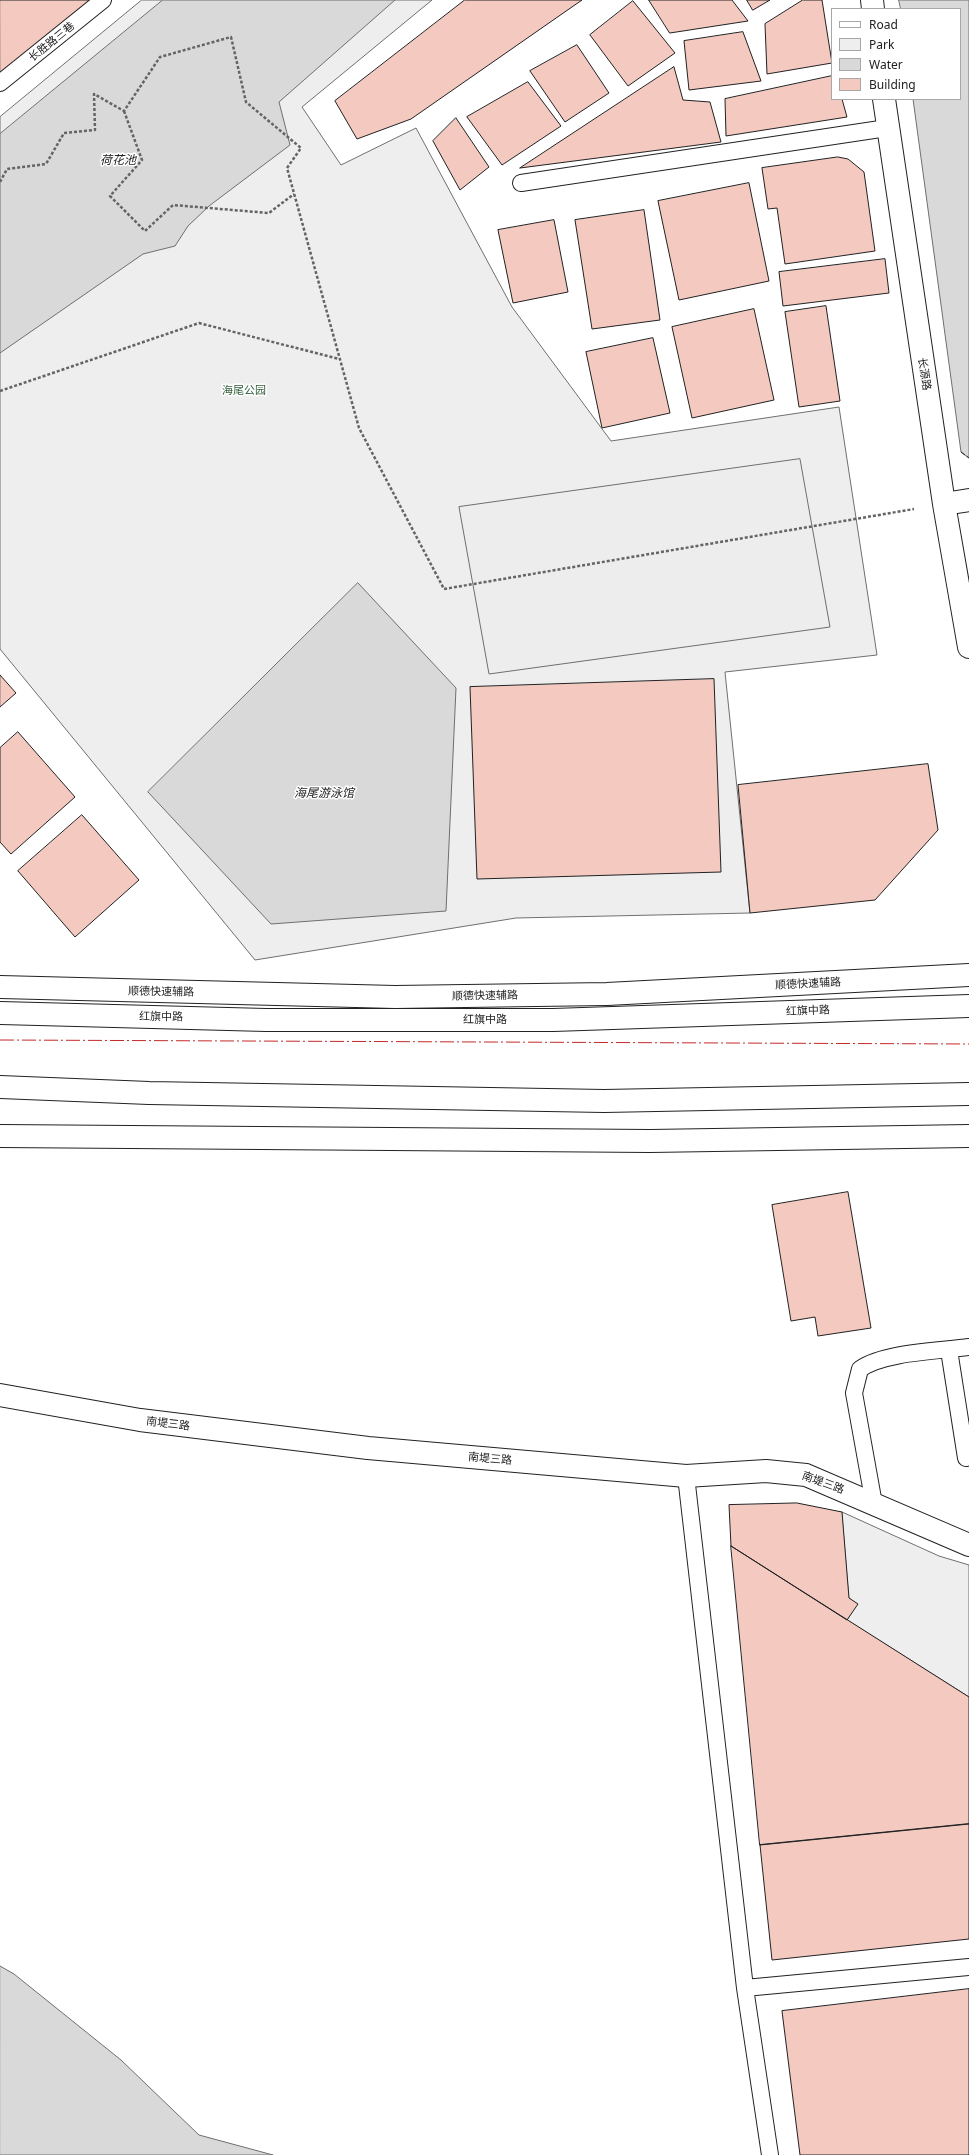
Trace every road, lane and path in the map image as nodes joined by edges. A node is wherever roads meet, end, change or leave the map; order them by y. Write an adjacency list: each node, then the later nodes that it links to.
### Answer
1 (103, 0): 2 (lane, 长胜路三巷)
2 (0, 83)
3 (884, 100): 5 (main road, 长源路)
4 (124, 111): 6 (path); 8 (path); 8 (path)
5 (887, 128): 7 (lane); 12 (main road, 长源路)
6 (0, 182)
7 (521, 183)
8 (294, 194): 9 (path)
9 (339, 359): 10 (path); 12 (path)
10 (0, 391)
11 (969, 500): 12 (main road)
12 (944, 504): 13 (main road, 长源路)
13 (969, 648)
14 (969, 975): 15 (main road, 顺德快速辅路)
15 (0, 987)
16 (969, 1006): 17 (main road, 红旗中路)
17 (0, 1013)
18 (0, 1087): 19 (main road)
19 (969, 1094)
20 (0, 1136): 21 (main road)
21 (969, 1136)
22 (969, 1347): 23 (lane)
23 (949, 1350): 25 (lane); 27 (lane)
24 (0, 1395): 26 (main road, 南堤三路)
25 (966, 1458)
26 (686, 1476): 27 (main road, 南堤三路); 30 (lane)
27 (874, 1504): 28 (main road, 南堤三路)
28 (969, 1544)
29 (969, 1967): 30 (lane)
30 (745, 1988): 31 (lane)
31 (770, 2155)

